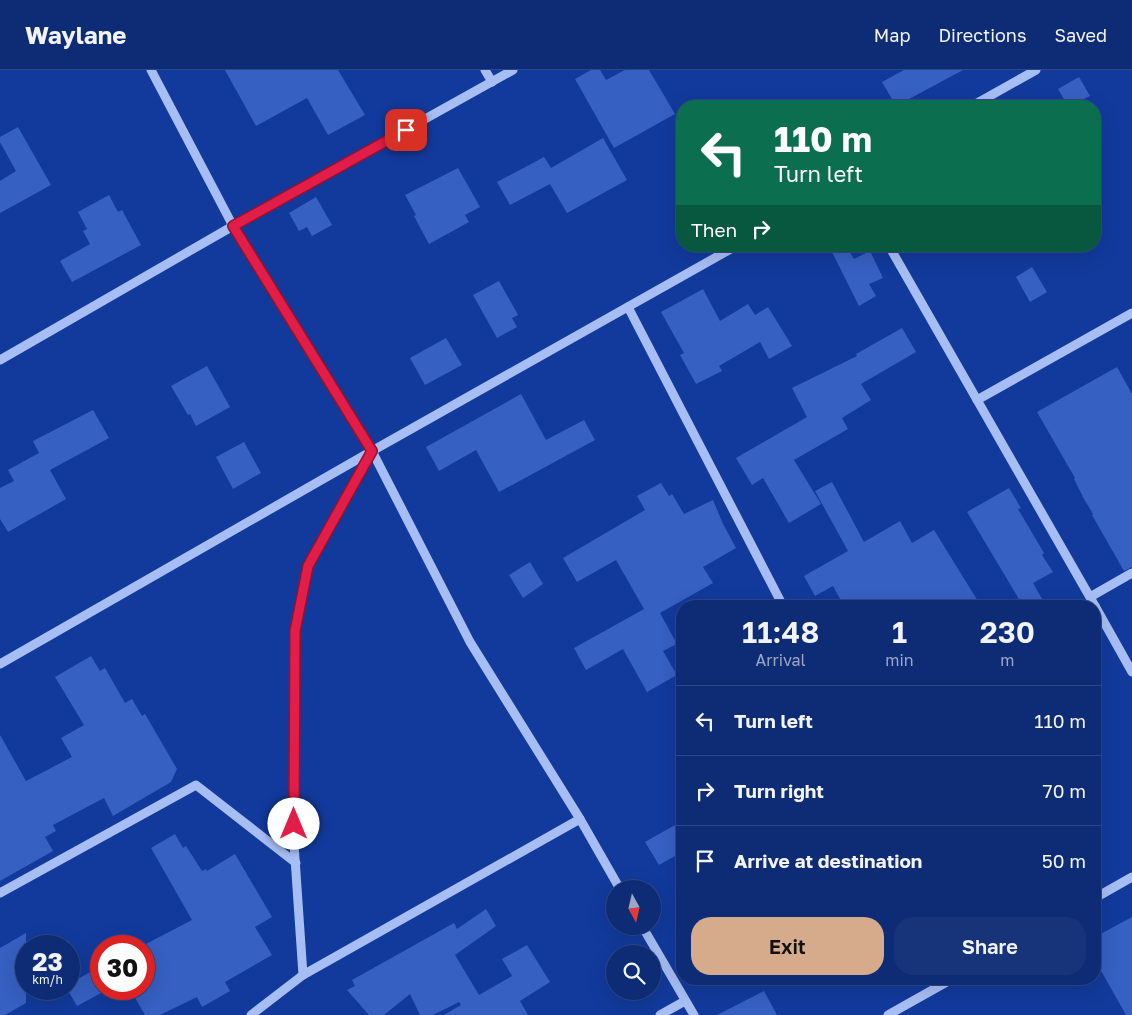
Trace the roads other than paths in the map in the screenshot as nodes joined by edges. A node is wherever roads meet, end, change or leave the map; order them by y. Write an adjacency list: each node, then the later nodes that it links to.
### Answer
1 (151, 70): 7 (street)
2 (485, 70): 5 (street)
3 (513, 70): 5 (street)
4 (1036, 70): 6 (street)
5 (492, 82): 7 (street)
6 (983, 100)
7 (233, 226): 12 (street); 14 (street)
8 (725, 252): 10 (street)
9 (892, 252): 13 (street)
10 (628, 307): 14 (street); 17 (street)
11 (1132, 313): 13 (street)
12 (0, 360)
13 (977, 400): 16 (street)
14 (372, 451): 20 (street); 22 (street); 23 (street)
15 (1132, 573): 16 (street)
16 (1090, 597): 18 (street)
17 (780, 600)
18 (1092, 600)
19 (1101, 617): 21 (street)
20 (0, 664)
21 (1132, 672)
22 (580, 819): 25 (street); 29 (street)
23 (296, 863): 26 (street); 29 (street)
24 (1132, 877): 27 (street)
25 (615, 880)
26 (0, 893)
27 (1101, 895)
28 (647, 935): 31 (street)
29 (303, 975): 32 (street)
30 (941, 985): 35 (street)
31 (684, 1001): 33 (street); 34 (street)
32 (251, 1015)
33 (660, 1015)
34 (694, 1015)
35 (888, 1015)

